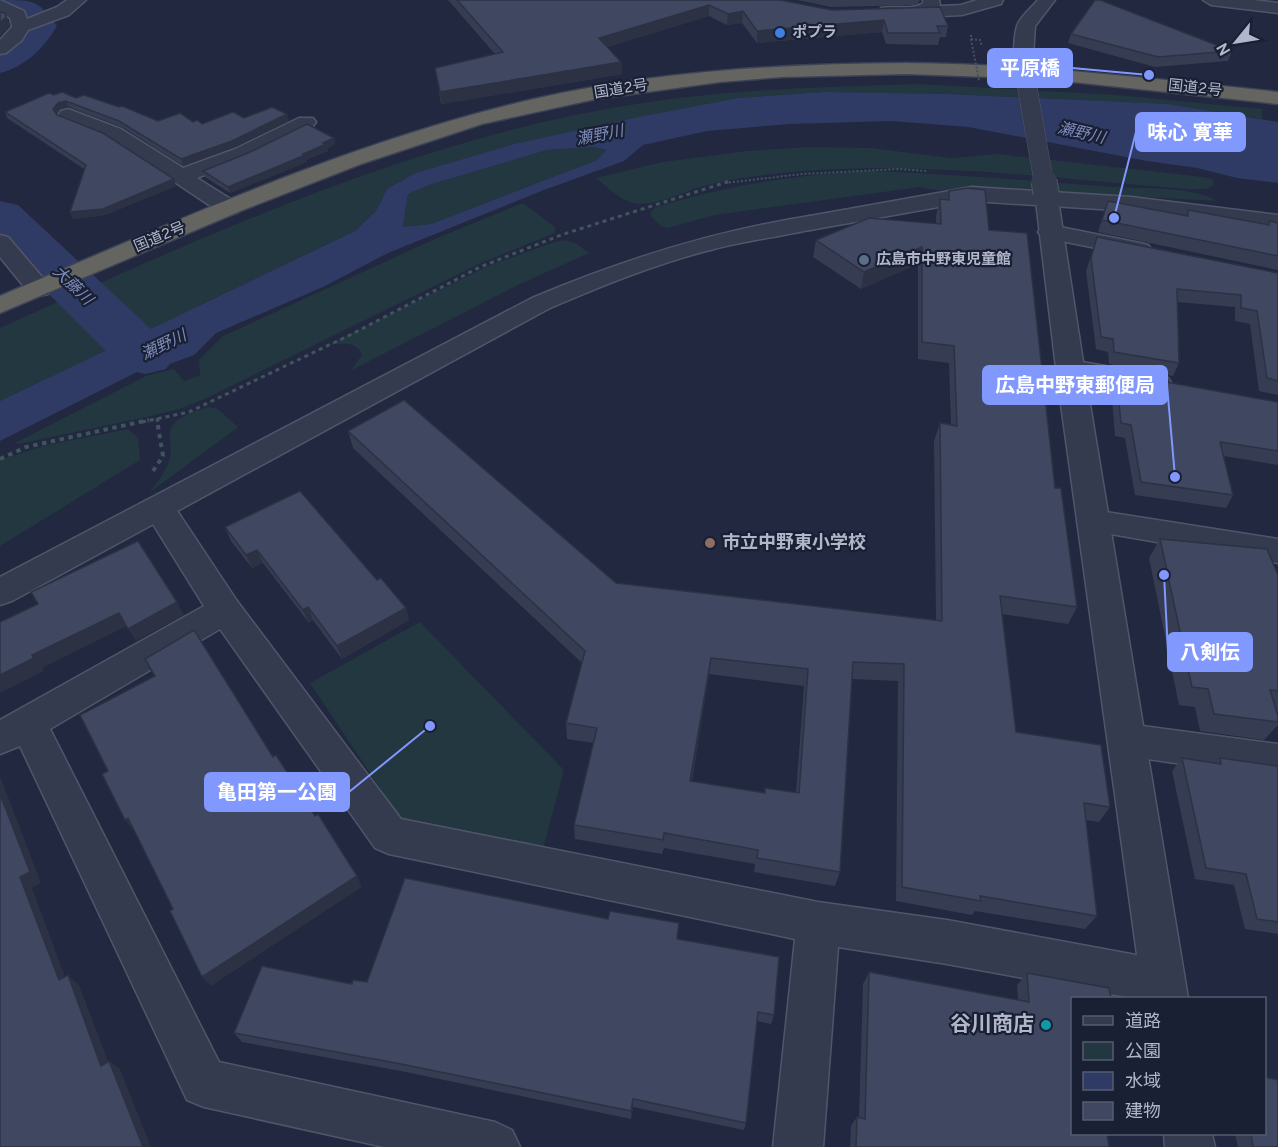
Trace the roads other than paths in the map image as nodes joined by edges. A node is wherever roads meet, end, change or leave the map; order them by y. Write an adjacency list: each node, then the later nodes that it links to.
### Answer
1 (78, 0): 9 (street)
2 (995, 0): 6 (street)
3 (1047, 0): 11 (street)
4 (1211, 0): 7 (street)
5 (0, 5): 9 (street)
6 (927, 6): 8 (street)
7 (1278, 8)
8 (865, 13)
9 (25, 26): 10 (street)
10 (0, 49)
11 (1025, 79): 12 (highway, 国道2号); 16 (street, bridge); 17 (highway, 国道2号)
12 (1278, 98)
13 (68, 115): 15 (street)
14 (306, 122): 15 (street)
15 (179, 177): 17 (street)
16 (1046, 195): 18 (street); 19 (street); 26 (street)
17 (229, 208): 22 (highway, 国道2号)
18 (1278, 222)
19 (1050, 232): 21 (street); 24 (street)
20 (0, 242): 22 (street)
21 (1164, 255)
22 (39, 289): 23 (highway, 国道2号)
23 (0, 305)
24 (1070, 368): 25 (street); 27 (street)
25 (1186, 389)
26 (159, 508): 29 (street); 30 (street)
27 (1093, 521): 28 (street); 32 (street)
28 (1278, 551)
29 (0, 592)
30 (225, 610): 31 (street); 34 (street)
31 (14, 730): 36 (street)
32 (1127, 740): 33 (street); 35 (street)
33 (1278, 761)
34 (818, 923): 35 (street); 37 (street)
35 (1165, 990)
36 (495, 1147)
37 (798, 1147)

